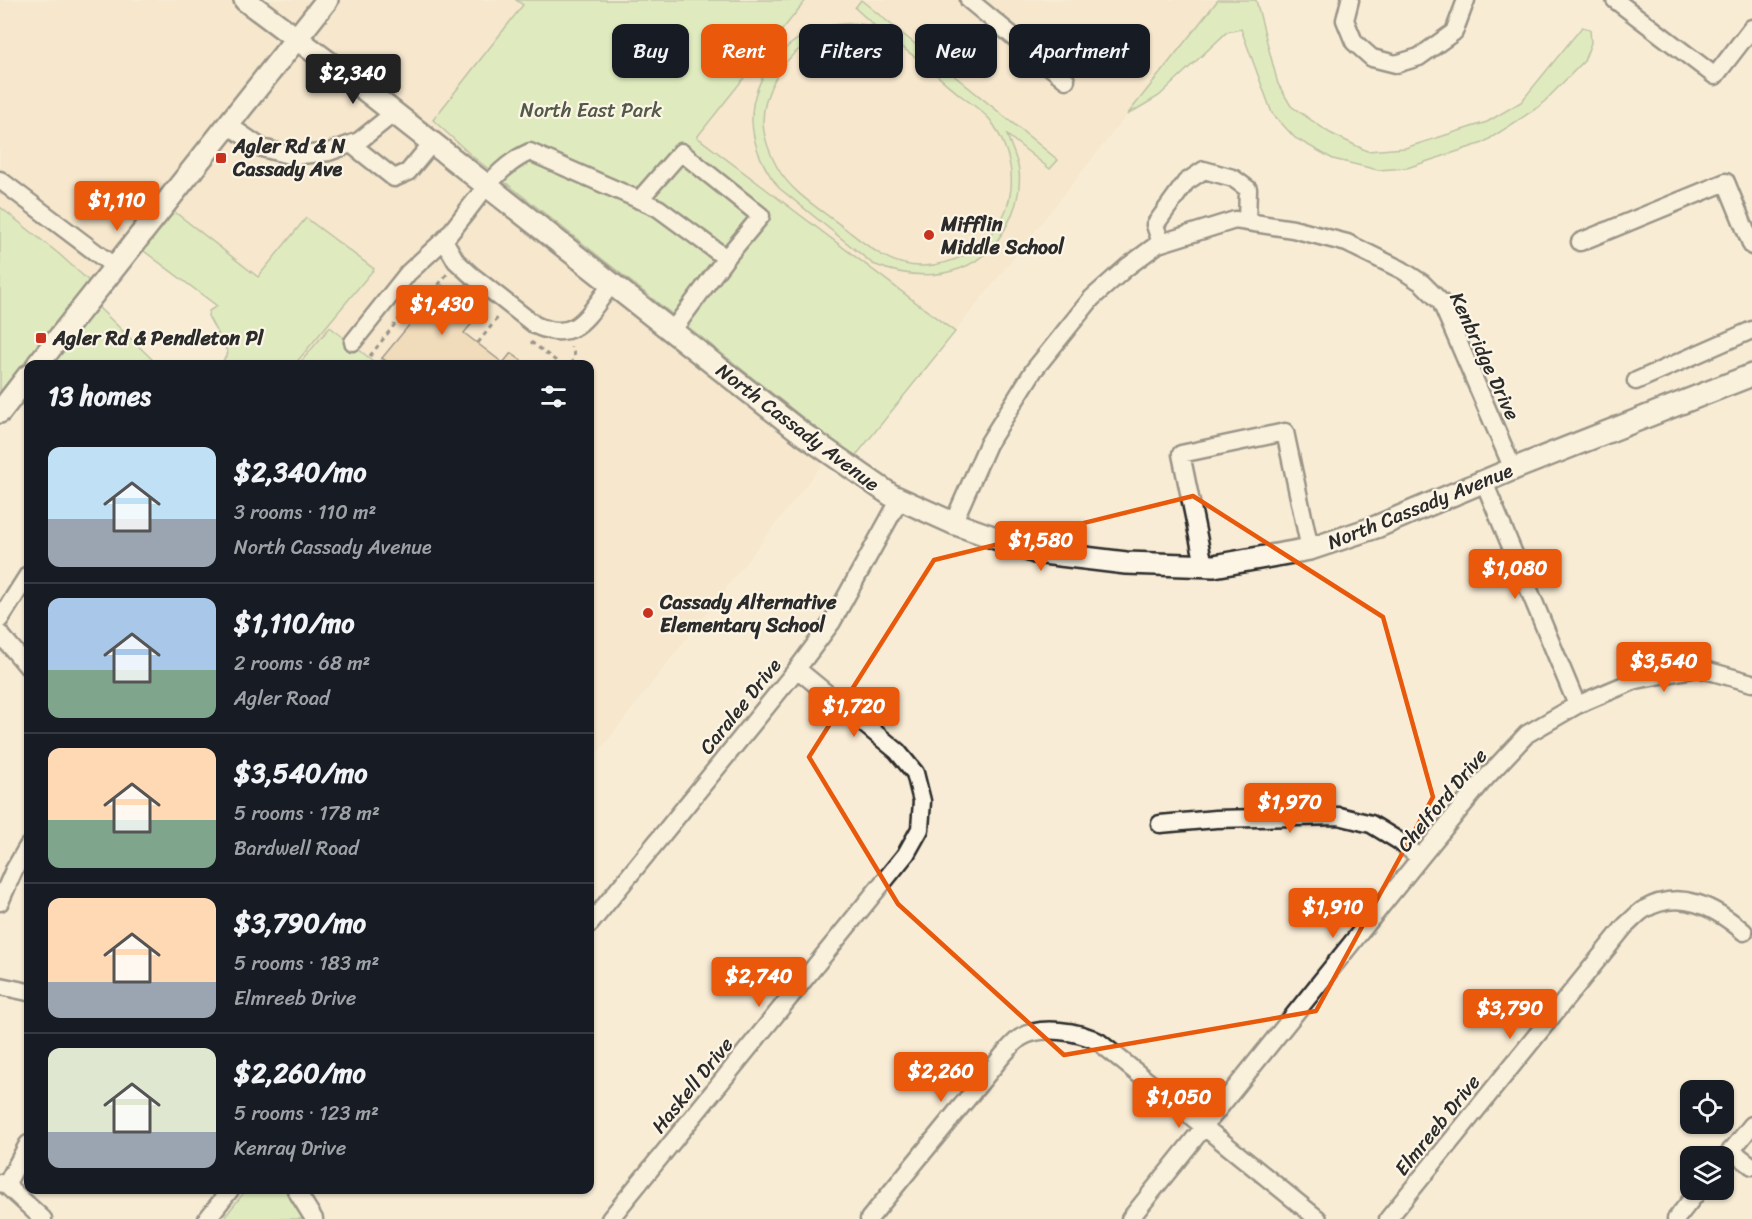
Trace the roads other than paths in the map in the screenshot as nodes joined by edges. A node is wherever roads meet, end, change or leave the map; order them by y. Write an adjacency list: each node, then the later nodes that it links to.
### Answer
1 (245, 0): 8 (main road, North Cassady Avenue)
2 (327, 0): 8 (main road)
3 (969, 0): 9 (street)
4 (1350, 0): 5 (street)
5 (1466, 0)
6 (1615, 0): 7 (street)
7 (1752, 28)
8 (297, 39): 10 (main road, North Cassady Avenue); 11 (main road)
9 (1066, 80)
10 (394, 112): 12 (main road, North Cassady Avenue); 13 (street)
11 (228, 124): 13 (street); 23 (main road)
12 (432, 143): 13 (street); 15 (main road, North Cassady Avenue)
13 (351, 144)
14 (0, 180): 23 (street)
15 (487, 187): 16 (street); 18 (street); 24 (main road, North Cassady Avenue)
16 (639, 200): 22 (street); 22 (street)
17 (1241, 221): 20 (street); 20 (street); 33 (street, Kenbridge Drive)
18 (444, 240): 24 (street); 27 (street)
19 (1580, 242): 21 (street)
20 (1161, 243): 36 (street)
21 (1752, 246)
22 (726, 258): 26 (street)
23 (115, 267): 28 (main road)
24 (612, 284): 26 (main road, North Cassady Avenue)
25 (1752, 330): 31 (street)
26 (672, 331): 35 (main road, North Cassady Avenue)
27 (353, 342)
28 (41, 360)
29 (1752, 375): 33 (main road, North Cassady Avenue)
30 (24, 381): 32 (main road)
31 (1636, 381)
32 (0, 412)
33 (1513, 469): 34 (main road, North Cassady Avenue)
34 (1484, 482): 37 (main road, North Cassady Avenue); 45 (street)
35 (900, 499): 36 (main road, North Cassady Avenue); 43 (street, Caralee Drive)
36 (953, 523): 38 (main road, North Cassady Avenue)
37 (1310, 549): 38 (main road, North Cassady Avenue); 38 (street)
38 (1204, 565)
39 (24, 581): 40 (street)
40 (0, 619)
41 (0, 634): 42 (street)
42 (24, 662)
43 (797, 669): 50 (street, Caralee Drive); 67 (street, Haskell Drive)
44 (1752, 683): 45 (street, Chelford Drive)
45 (1577, 705): 48 (street, Chelford Drive)
46 (1160, 824): 48 (street)
47 (24, 853): 49 (street)
48 (1420, 858): 55 (street, Chelford Drive)
49 (0, 902)
50 (594, 919)
51 (1744, 932): 71 (street, Elmreeb Drive)
52 (0, 986): 53 (street)
53 (24, 991)
54 (1752, 1125): 56 (street)
55 (1204, 1127): 68 (street); 69 (street, Chelford Drive); 70 (street)
56 (1734, 1147)
57 (24, 1150): 60 (street)
58 (1734, 1158): 59 (street)
59 (1752, 1166)
60 (3, 1184): 64 (street)
61 (227, 1194): 65 (street)
62 (302, 1194): 66 (street)
63 (1692, 1200): 72 (street)
64 (44, 1219)
65 (207, 1219)
66 (314, 1219)
67 (610, 1219)
68 (869, 1219)
69 (1130, 1219)
70 (1318, 1219)
71 (1388, 1219)
72 (1676, 1219)

